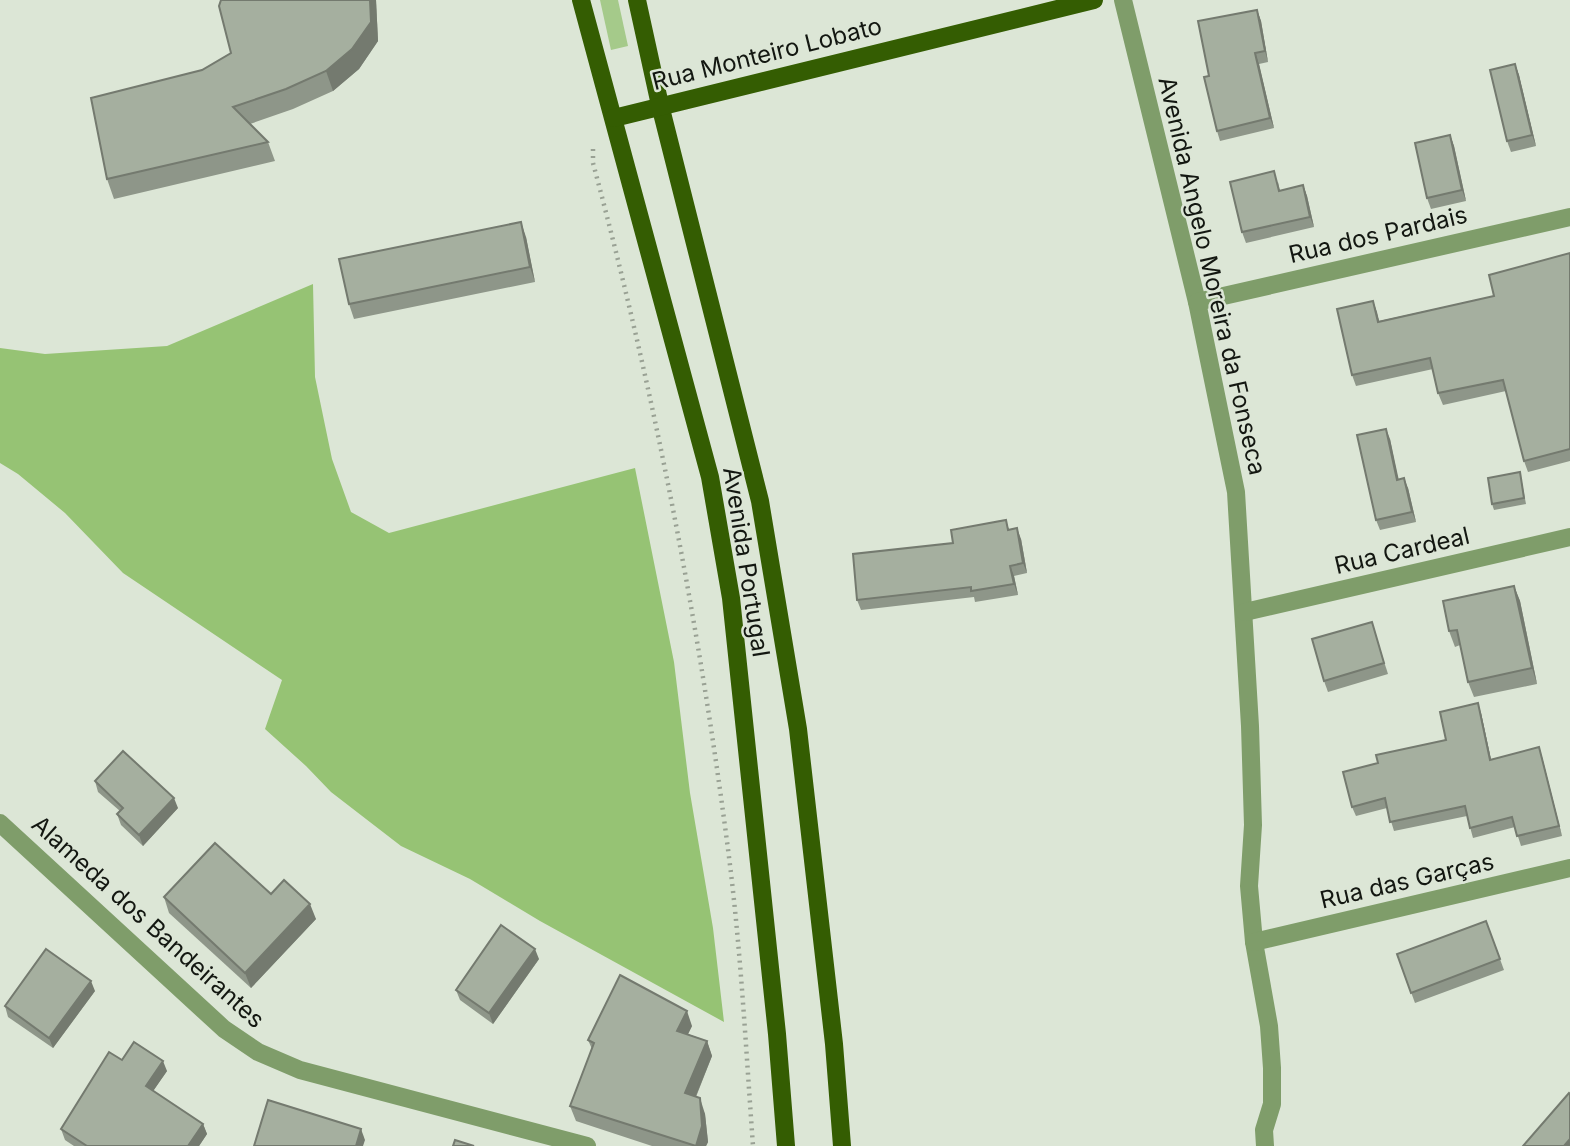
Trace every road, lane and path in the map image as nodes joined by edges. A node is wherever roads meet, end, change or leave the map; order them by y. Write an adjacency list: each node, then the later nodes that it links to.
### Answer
1 (581, 0): 7 (main road, Avenida Portugal)
2 (637, 0): 6 (main road)
3 (1094, 0): 5 (main road, Rua Monteiro Lobato)
4 (1123, 0): 10 (street, Avenida Angelo Moreira da Fonseca)
5 (1069, 3): 6 (main road, Rua Monteiro Lobato)
6 (660, 106): 7 (main road, Rua Monteiro Lobato); 20 (main road)
7 (614, 118): 19 (main road, Avenida Portugal)
8 (593, 136): 18 (path)
9 (1570, 217): 10 (street, Rua dos Pardais)
10 (1197, 302): 12 (street, Avenida Angelo Moreira da Fonseca)
11 (1570, 537): 12 (street, Rua Cardeal)
12 (1244, 612): 15 (street, Avenida Angelo Moreira da Fonseca)
13 (0, 823): 17 (street, Alameda dos Bandeirantes)
14 (1570, 868): 15 (street, Rua das Garças)
15 (1254, 942): 16 (street, Avenida Angelo Moreira da Fonseca)
16 (1262, 1141)
17 (587, 1146)
18 (752, 1146)
19 (786, 1146)
20 (842, 1146)

